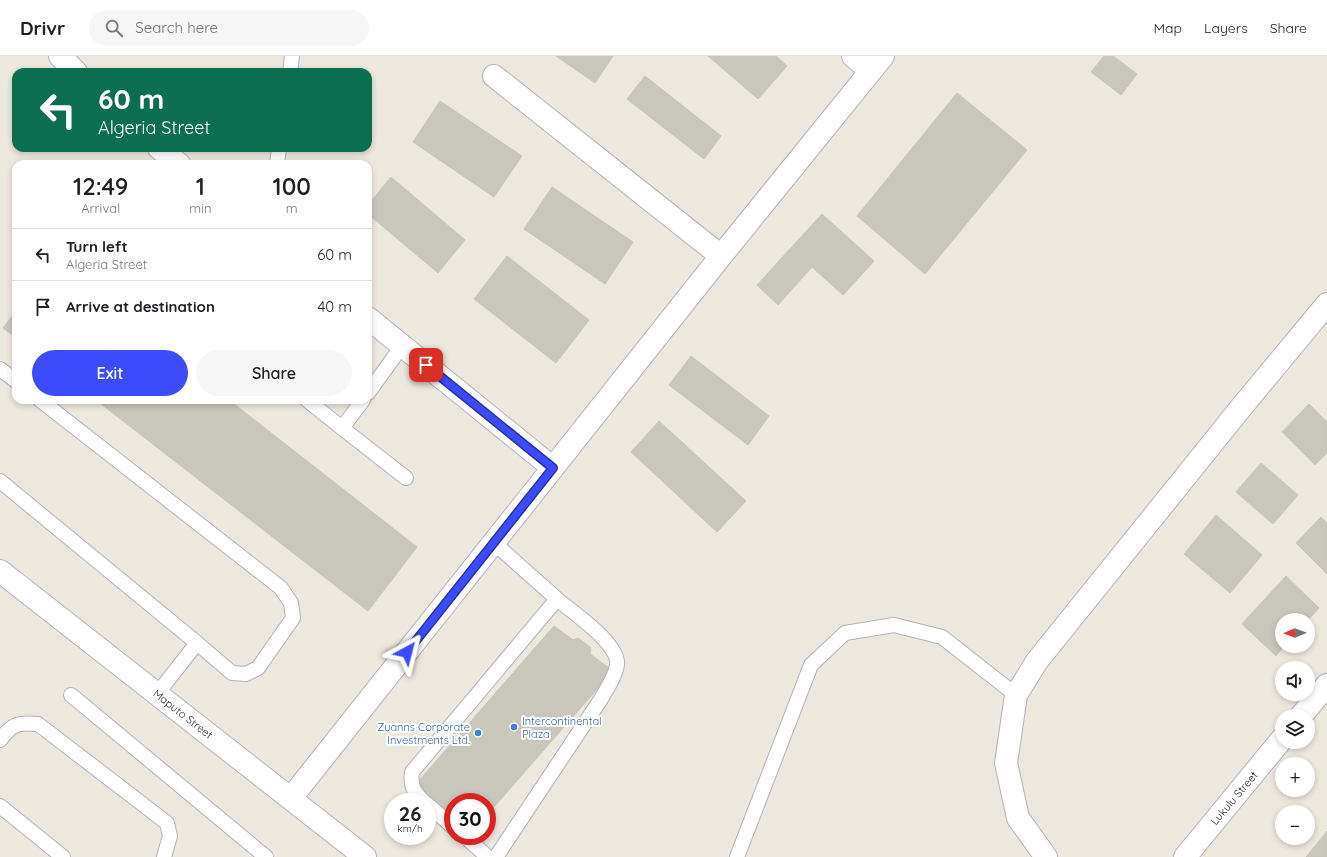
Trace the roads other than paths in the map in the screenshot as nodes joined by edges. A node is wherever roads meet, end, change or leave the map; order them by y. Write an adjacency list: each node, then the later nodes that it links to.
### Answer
1 (60, 56): 5 (street)
2 (292, 56): 6 (lane)
3 (853, 56): 4 (street)
4 (877, 63): 10 (street)
5 (72, 68)
6 (290, 68)
7 (494, 76): 10 (street)
8 (164, 152): 9 (street)
9 (174, 160)
10 (721, 256): 21 (street)
11 (1327, 304): 31 (street)
12 (372, 321): 13 (street)
13 (402, 346): 16 (lane); 21 (street)
14 (0, 368): 15 (lane)
15 (12, 378)
16 (372, 387)
17 (45, 404): 27 (lane)
18 (312, 404): 20 (lane)
19 (360, 404): 20 (lane)
20 (342, 428): 22 (lane)
21 (553, 468): 24 (street)
22 (406, 478)
23 (0, 481): 27 (lane)
24 (494, 543): 26 (lane); 36 (street)
25 (1, 573): 29 (street, Maputo Street)
26 (557, 599): 35 (lane); 46 (lane)
27 (197, 643): 29 (lane)
28 (1327, 685): 32 (street)
29 (157, 694): 36 (street, Maputo Street)
30 (71, 695): 43 (lane)
31 (1016, 695): 47 (lane); 48 (street)
32 (1307, 709)
33 (0, 740): 41 (lane)
34 (1275, 748): 49 (street, Lukulu Street)
35 (414, 793)
36 (291, 798): 44 (street, Maputo Street)
37 (0, 806): 42 (lane)
38 (436, 812): 39 (lane)
39 (444, 819)
40 (474, 845): 45 (lane)
41 (166, 856)
42 (63, 857)
43 (266, 857)
44 (365, 857)
45 (488, 857)
46 (496, 857)
47 (737, 857)
48 (1046, 857)
49 (1185, 857)

